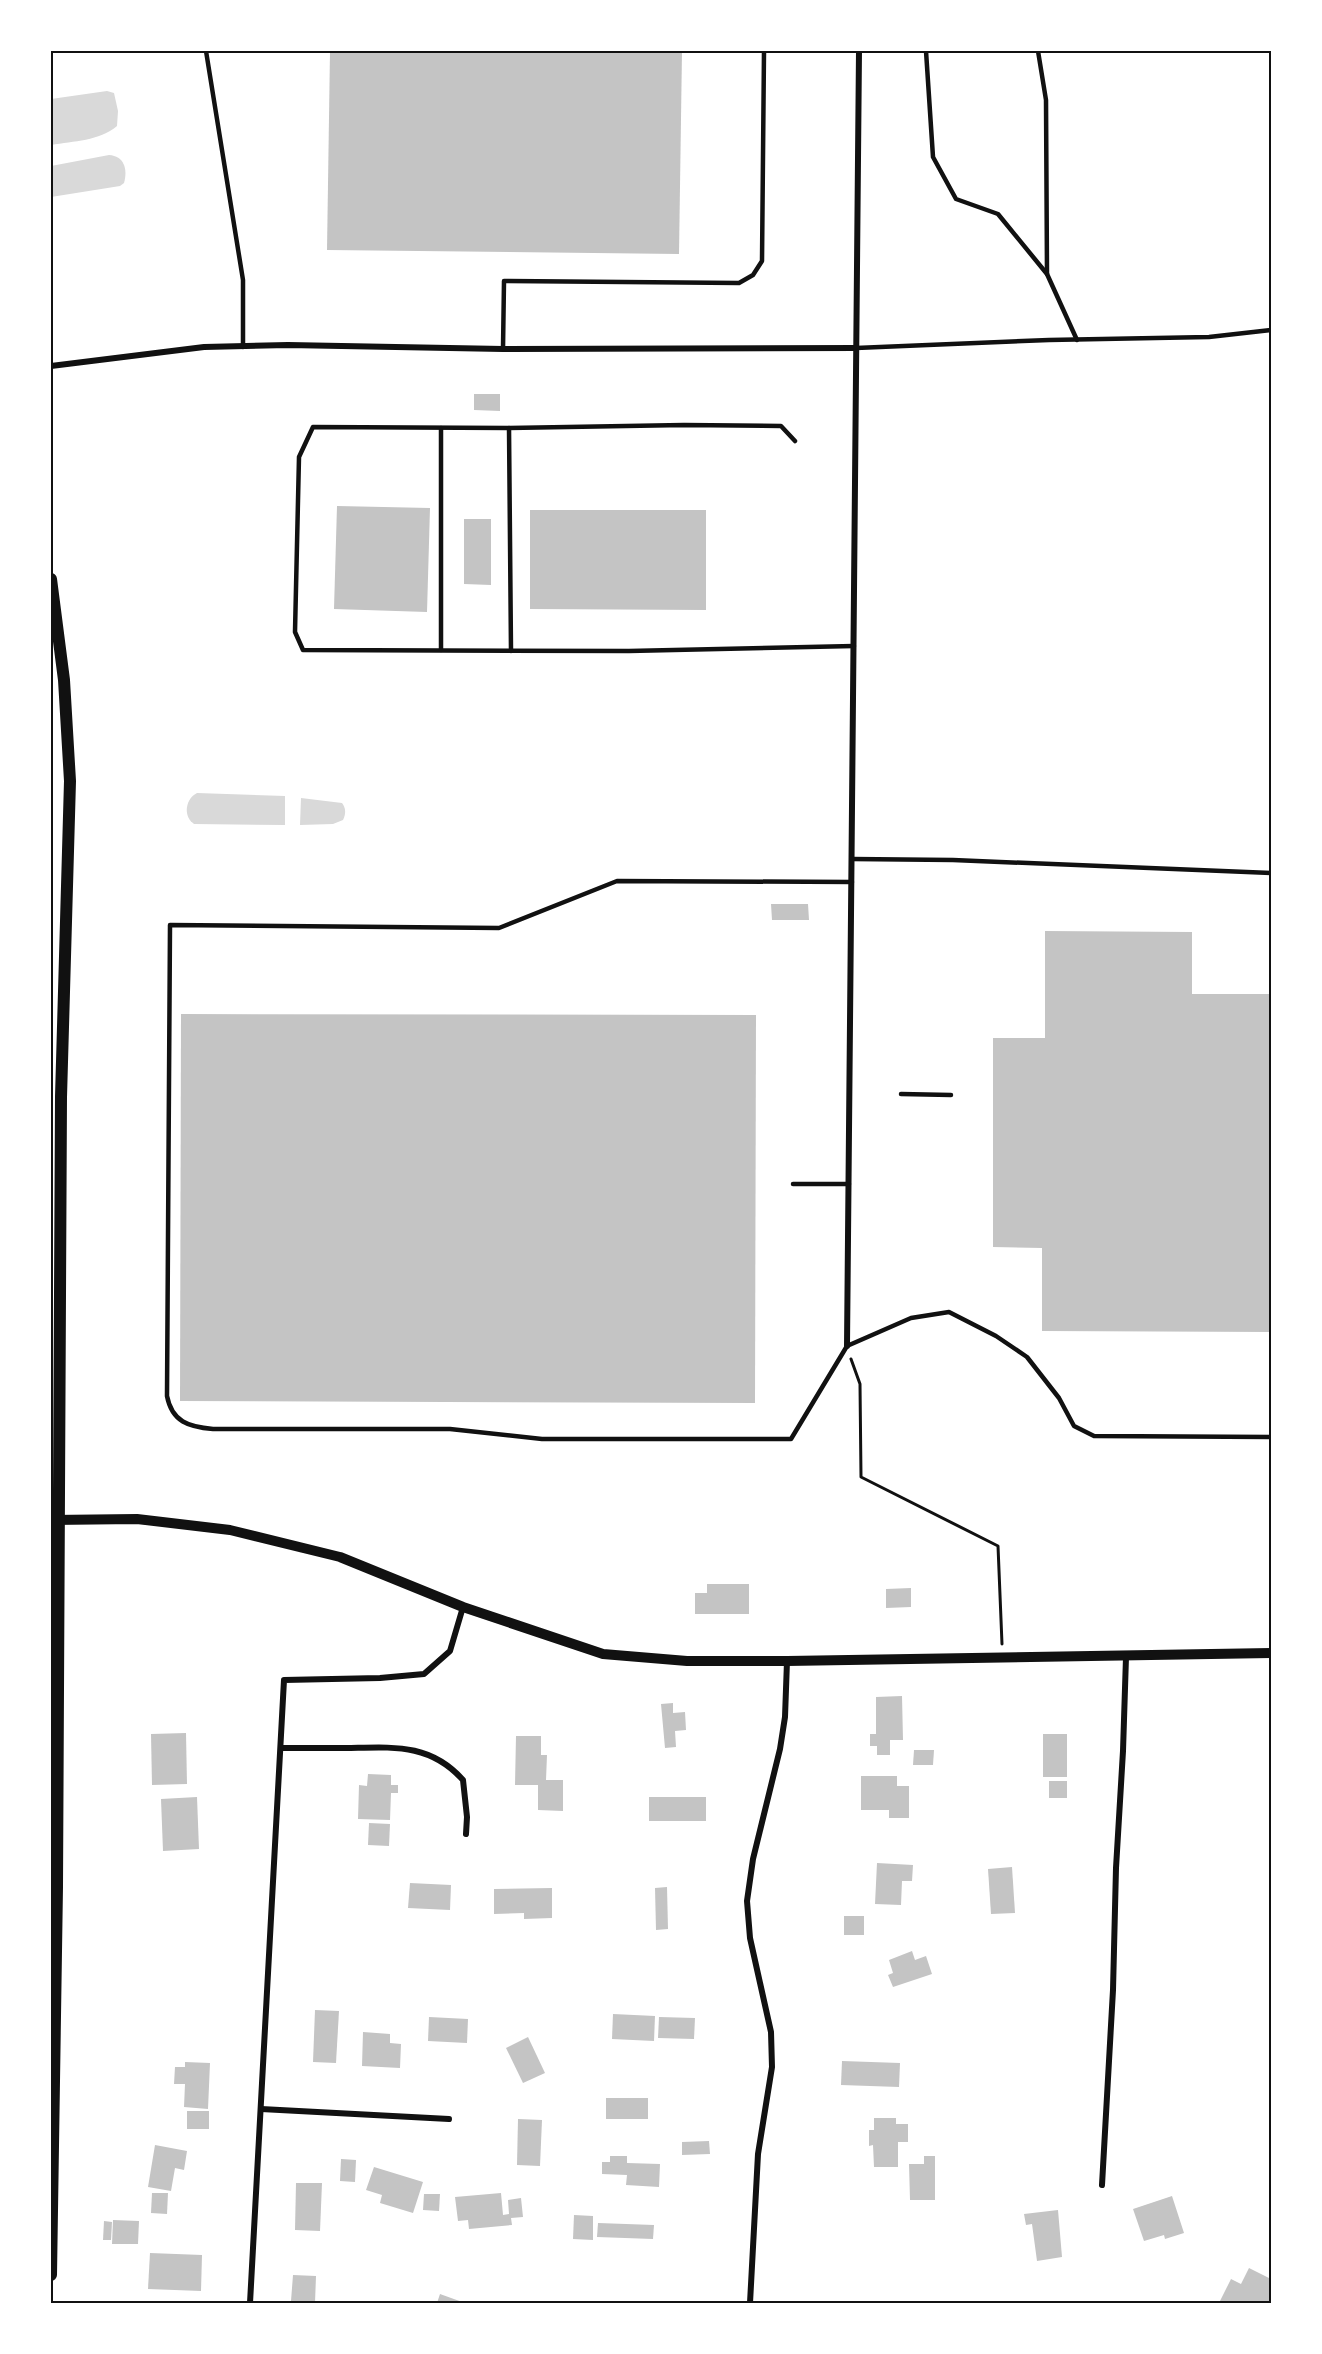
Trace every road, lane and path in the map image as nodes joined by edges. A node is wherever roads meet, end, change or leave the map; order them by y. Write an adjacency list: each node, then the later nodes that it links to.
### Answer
1 (206, 51): 9 (lane)
2 (764, 51): 11 (lane)
3 (860, 51): 10 (street)
4 (926, 51): 6 (lane)
5 (1038, 51): 6 (lane)
6 (1047, 274): 8 (lane)
7 (1271, 330): 8 (lane)
8 (1077, 340): 10 (lane)
9 (243, 347): 11 (street); 12 (street)
10 (856, 348): 11 (street); 17 (street)
11 (503, 349)
12 (51, 366)
13 (441, 428): 14 (lane); 18 (lane); 18 (lane)
14 (509, 428): 15 (lane); 19 (lane)
15 (795, 441)
16 (51, 579): 25 (main road)
17 (854, 646): 19 (lane); 20 (street)
18 (441, 650): 19 (lane)
19 (512, 651)
20 (852, 859): 21 (lane); 22 (street)
21 (1271, 873)
22 (852, 882): 27 (street); 28 (lane)
23 (901, 1094): 24 (lane)
24 (951, 1095)
25 (56, 1097): 30 (main road)
26 (794, 1184): 27 (lane)
27 (849, 1184): 28 (street)
28 (847, 1346): 29 (lane); 34 (path)
29 (1271, 1437)
30 (55, 1519): 31 (street); 41 (main road)
31 (464, 1607): 35 (street); 36 (street)
32 (1271, 1653): 33 (street)
33 (1126, 1657): 34 (street); 40 (street)
34 (1003, 1658): 35 (street)
35 (787, 1661): 43 (street)
36 (281, 1748): 37 (street); 38 (street)
37 (466, 1834)
38 (261, 2109): 39 (street); 42 (street)
39 (449, 2119)
40 (1102, 2185)
41 (51, 2275)
42 (250, 2303)
43 (750, 2303)

